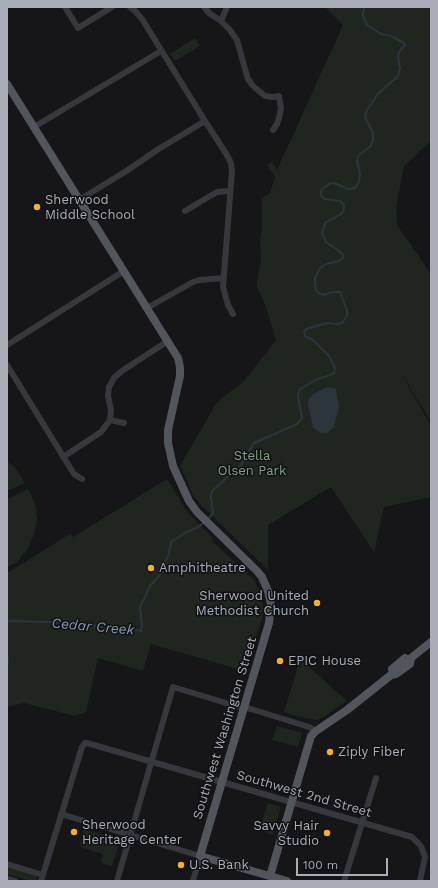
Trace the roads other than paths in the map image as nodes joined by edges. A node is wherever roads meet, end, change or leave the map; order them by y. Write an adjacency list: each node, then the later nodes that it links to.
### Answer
1 (65, 7): 2 (street)
2 (112, 7)
3 (130, 7): 7 (street)
4 (204, 7): 6 (street)
5 (227, 7): 6 (street)
6 (220, 21): 11 (street)
7 (161, 52): 9 (street); 10 (street)
8 (7, 84): 10 (main road, Southwest Washington Street)
9 (205, 121): 12 (street); 13 (street)
10 (34, 127): 13 (main road, Southwest Washington Street)
11 (272, 130)
12 (230, 191): 14 (street); 16 (street)
13 (79, 200): 15 (main road, Southwest Washington Street)
14 (185, 211)
15 (124, 271): 17 (main road, Southwest Washington Street); 20 (street)
16 (224, 278): 17 (street); 18 (street)
17 (147, 308): 19 (main road, Southwest Washington Street)
18 (233, 314)
19 (168, 341): 22 (street); 27 (main road, Southwest Washington Street)
20 (7, 345)
21 (7, 366): 24 (street)
22 (110, 420): 23 (street); 24 (street)
23 (124, 423)
24 (64, 457): 25 (street)
25 (82, 479)
26 (431, 642): 28 (main road)
27 (243, 707): 28 (street); 29 (street); 31 (main road, Southwest Washington Street)
28 (316, 731): 32 (main road)
29 (151, 762): 31 (street, Southwest 2nd Street); 33 (street, Southwest 2nd Street); 35 (street)
30 (376, 778): 34 (street)
31 (221, 782): 32 (street, Southwest 2nd Street); 36 (main road, Southwest Washington Street)
32 (291, 802): 34 (street, Southwest 2nd Street); 39 (main road)
33 (61, 814): 35 (street); 38 (street)
34 (361, 822): 45 (street); 46 (street, Southwest 2nd Street)
35 (130, 835): 36 (street); 42 (street)
36 (200, 856): 39 (main road); 43 (street, Southwest Washington Street)
37 (7, 864): 38 (street)
38 (42, 878)
39 (269, 878): 44 (main road)
40 (7, 879): 41 (street)
41 (15, 881)
42 (116, 881)
43 (192, 881)
44 (287, 881)
45 (344, 881)
46 (420, 881)

